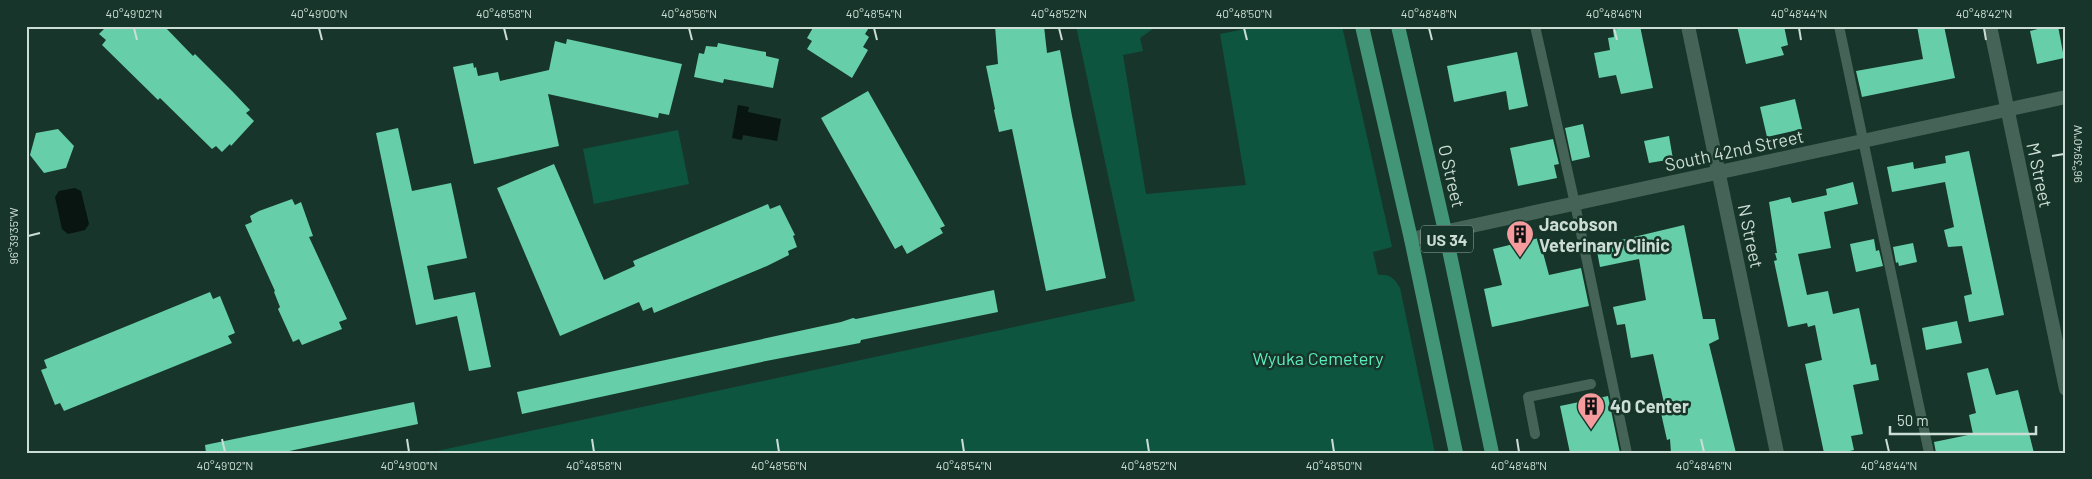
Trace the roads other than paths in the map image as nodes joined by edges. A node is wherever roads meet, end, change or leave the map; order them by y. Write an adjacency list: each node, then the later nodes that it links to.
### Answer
1 (1362, 26): 13 (main road, US 34)
2 (1398, 26): 12 (main road, O Street / US 34)
3 (1535, 26): 11 (lane)
4 (1688, 26): 10 (street, N Street)
5 (1839, 26): 9 (lane)
6 (1990, 26): 8 (street, M Street)
7 (2066, 97): 8 (street, South 42nd Street)
8 (2008, 110): 9 (street, South 42nd Street); 15 (street, M Street)
9 (1863, 141): 10 (street, South 42nd Street); 21 (lane)
10 (1718, 172): 11 (street, South 42nd Street); 20 (street, N Street)
11 (1575, 204): 12 (street, South 42nd Street); 19 (lane)
12 (1445, 231): 13 (street, South 42nd Street); 18 (main road, O Street / US 34)
13 (1411, 239): 17 (main road, US 34)
14 (1591, 384): 16 (lane)
15 (2066, 389)
16 (1535, 434)
17 (1456, 453)
18 (1492, 453)
19 (1627, 453)
20 (1777, 453)
21 (1929, 453)

